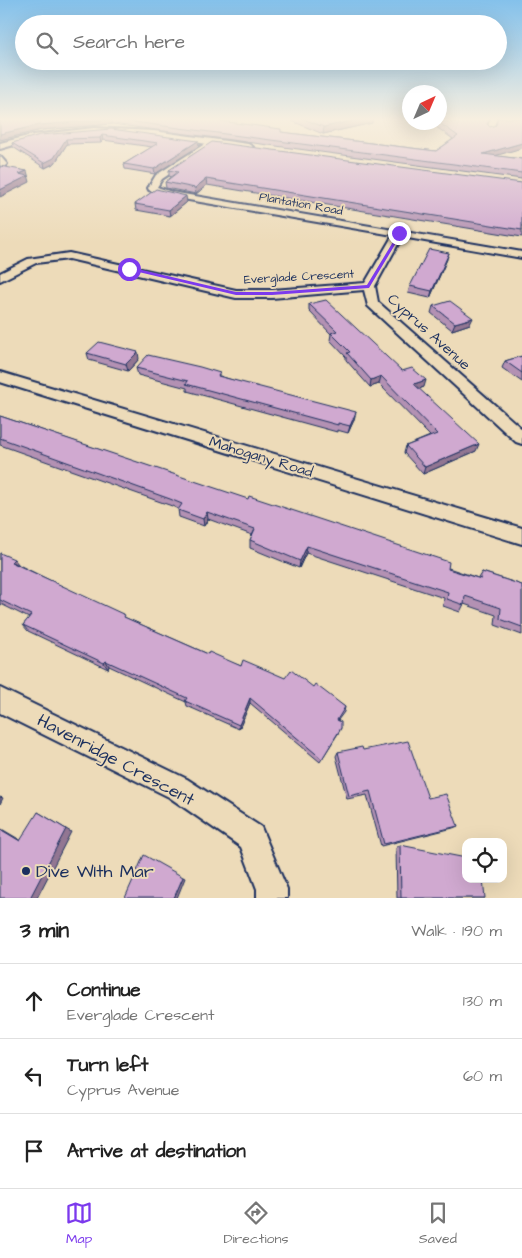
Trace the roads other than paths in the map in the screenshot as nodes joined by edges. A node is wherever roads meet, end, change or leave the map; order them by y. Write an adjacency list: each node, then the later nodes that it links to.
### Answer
1 (184, 160): 2 (street, Plantation Road)
2 (399, 233): 3 (street, Plantation Road); 5 (street, Cyprus Avenue)
3 (522, 255)
4 (0, 278): 5 (street, Everglade Crescent)
5 (369, 286): 7 (street, Cyprus Avenue)
6 (0, 377): 8 (street, Mahogany Road)
7 (522, 438)
8 (522, 536)
9 (0, 700): 10 (street, Havenridge Crescent)
10 (272, 898)

